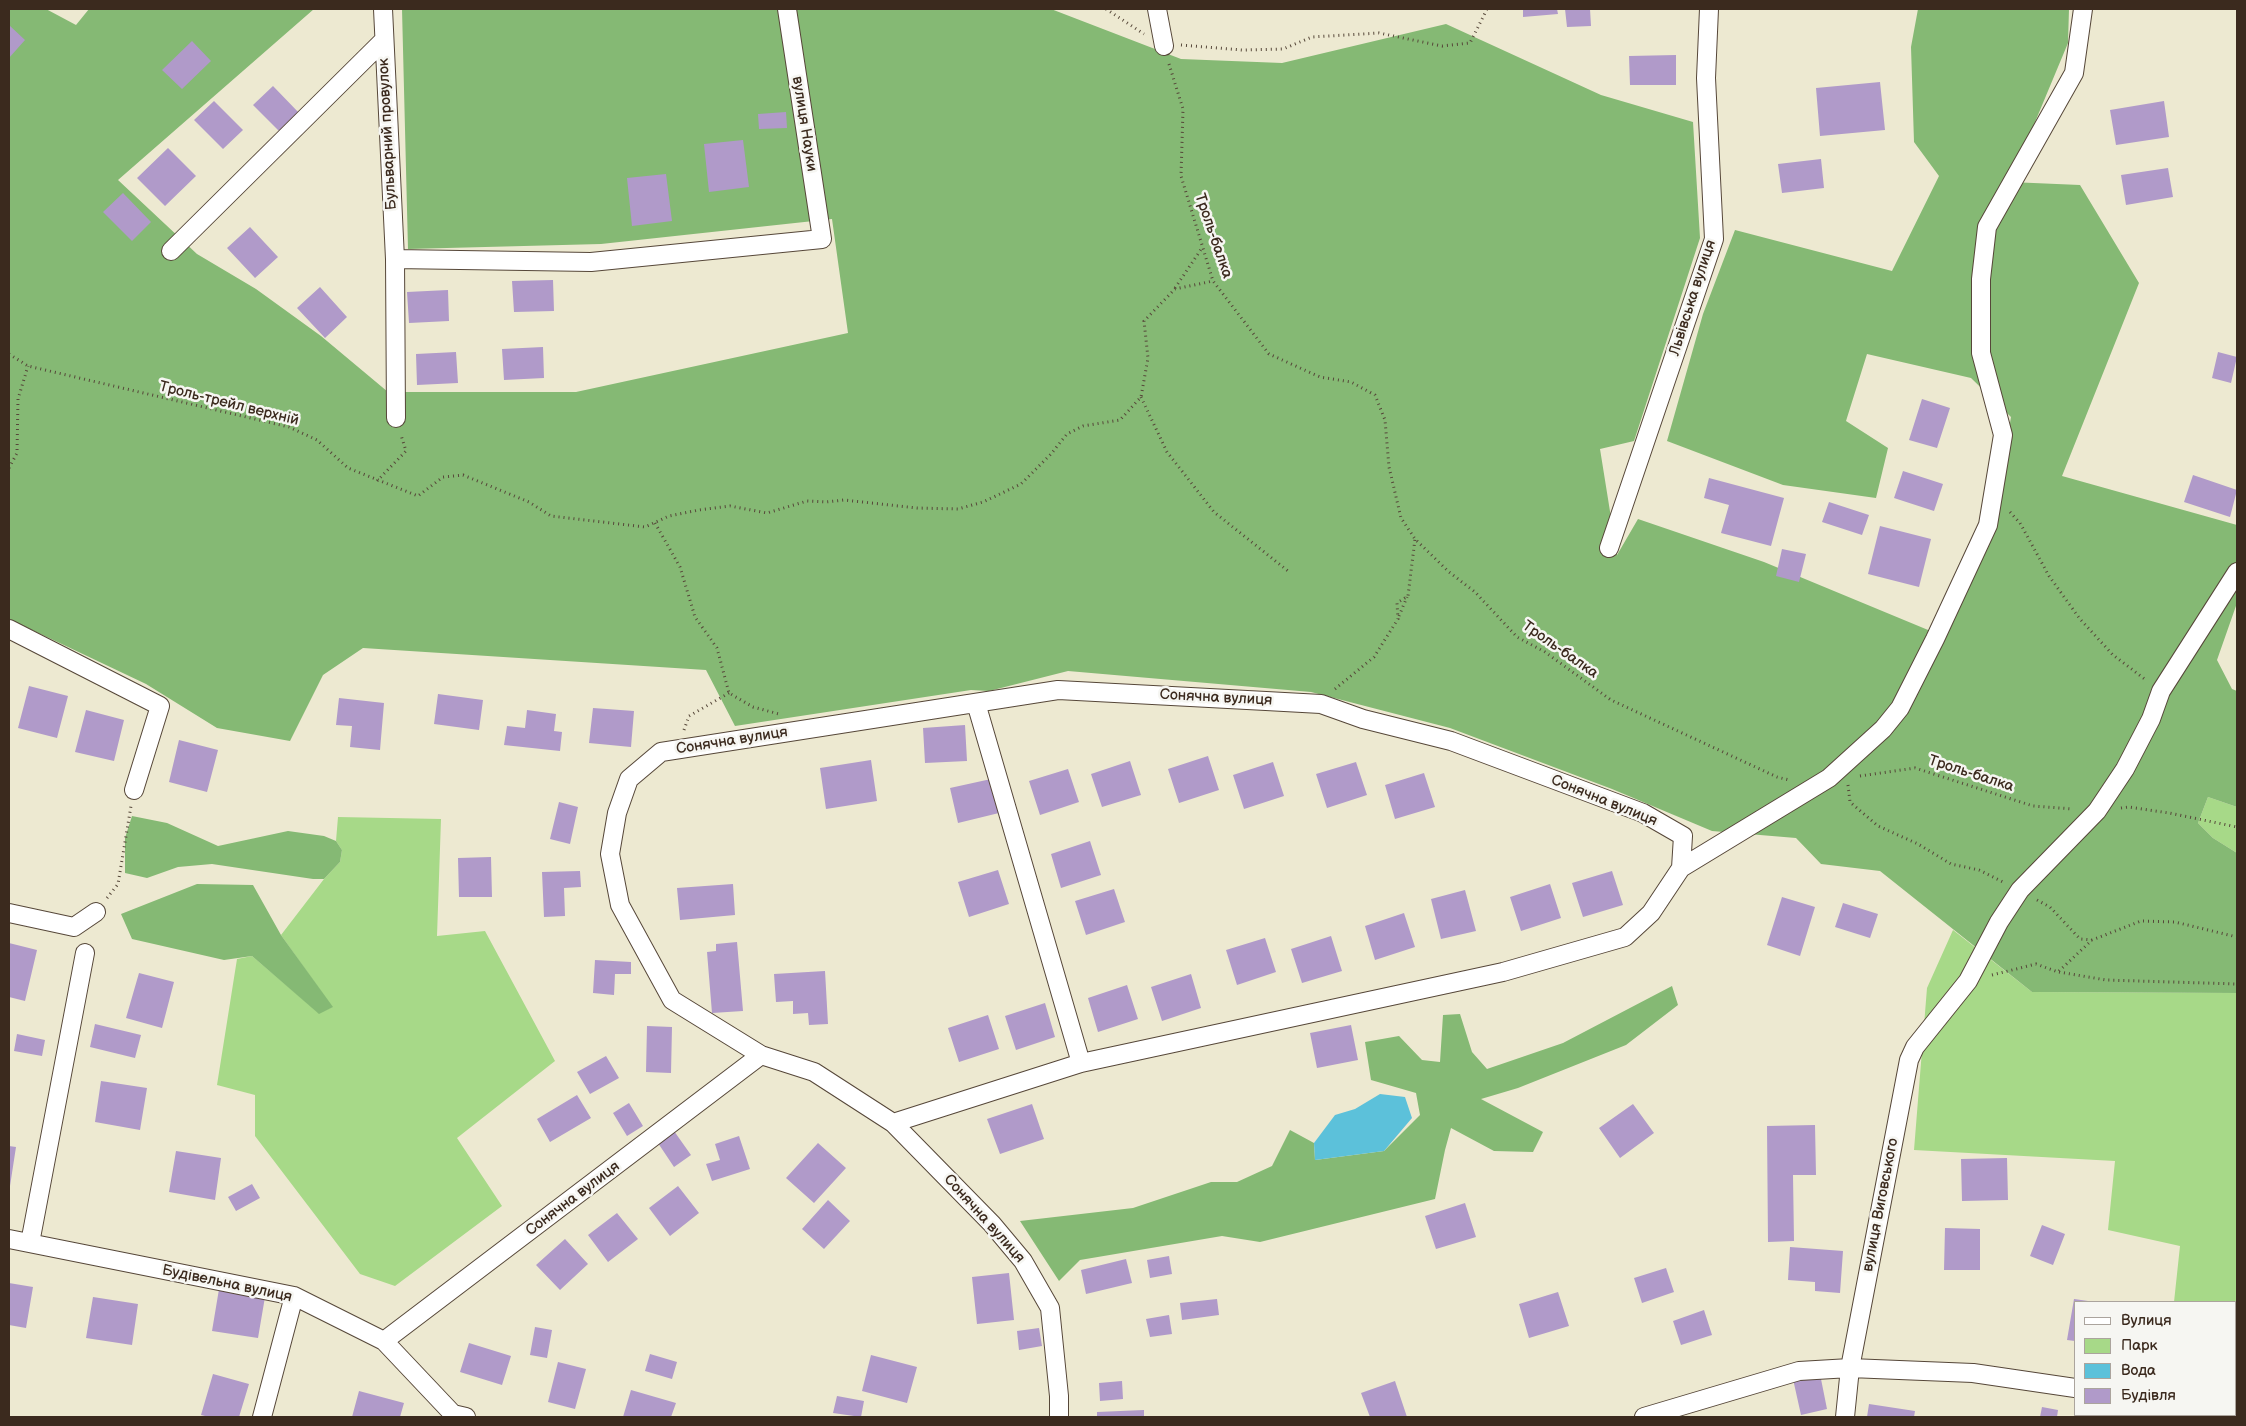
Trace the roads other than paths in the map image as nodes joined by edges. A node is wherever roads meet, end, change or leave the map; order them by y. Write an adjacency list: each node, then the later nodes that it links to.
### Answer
1 (383, 9): 6 (street, Бульварний провулок)
2 (787, 9): 9 (street, вулиця Науки)
3 (1156, 9): 7 (street)
4 (1709, 9): 11 (street, Львівська вулиця)
5 (2083, 9): 16 (street)
6 (384, 40): 8 (street); 9 (street, Бульварний провулок)
7 (1164, 46)
8 (171, 251)
9 (395, 259): 10 (street, Бульварний провулок)
10 (396, 418)
11 (1609, 548)
12 (2237, 572): 27 (street, вулиця Виговського)
13 (9, 629): 15 (street)
14 (976, 703): 16 (street, Сонячна вулиця); 20 (street, Сонячна вулиця); 21 (street)
15 (134, 790)
16 (1682, 868): 21 (street)
17 (96, 912): 18 (street)
18 (9, 914)
19 (85, 953): 24 (street)
20 (761, 1055): 22 (street, Сонячна вулиця); 26 (street, Сонячна вулиця)
21 (1081, 1063): 22 (street)
22 (893, 1123): 31 (street, Сонячна вулиця)
23 (9, 1239): 24 (street, Будівельна вулиця)
24 (30, 1243): 25 (street, Будівельна вулиця)
25 (294, 1296): 26 (street, Будівельна вулиця); 29 (street)
26 (384, 1341): 30 (street, Будівельна вулиця)
27 (1850, 1368): 28 (street); 32 (street); 33 (street, вулиця Виговського)
28 (2074, 1388)
29 (262, 1417)
30 (466, 1417)
31 (1059, 1417)
32 (1644, 1417)
33 (1845, 1417)

